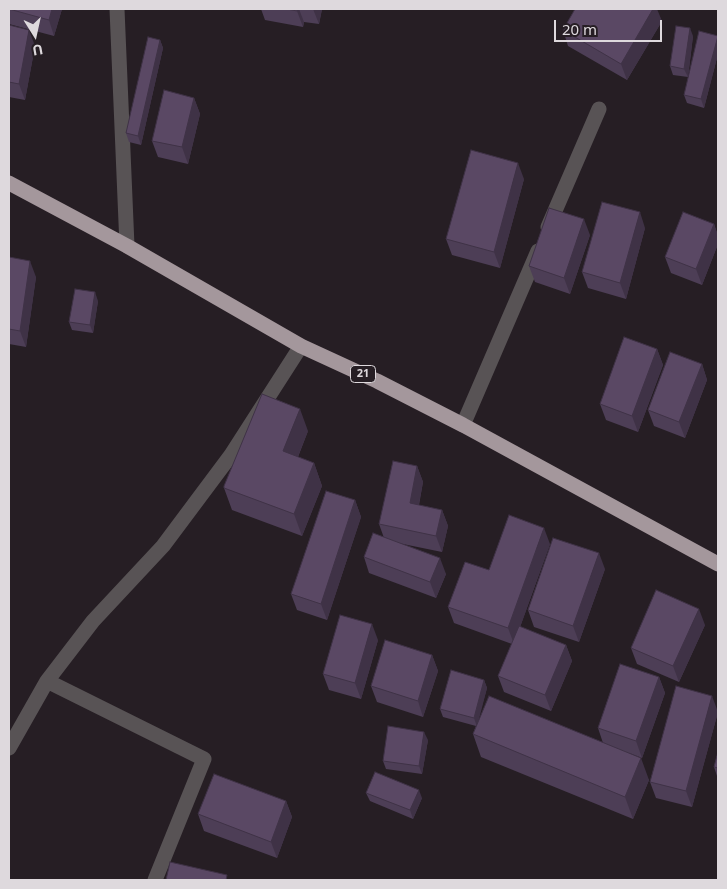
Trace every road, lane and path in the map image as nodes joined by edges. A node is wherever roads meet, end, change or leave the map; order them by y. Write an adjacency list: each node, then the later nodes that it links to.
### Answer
1 (117, 9): 4 (street)
2 (599, 109): 6 (street)
3 (9, 183): 4 (highway, 21)
4 (127, 246): 5 (highway, 21)
5 (301, 346): 6 (highway, 21); 8 (street)
6 (463, 425): 7 (highway, 21)
7 (718, 564)
8 (47, 681): 9 (street); 10 (street)
9 (9, 748)
10 (154, 880)

